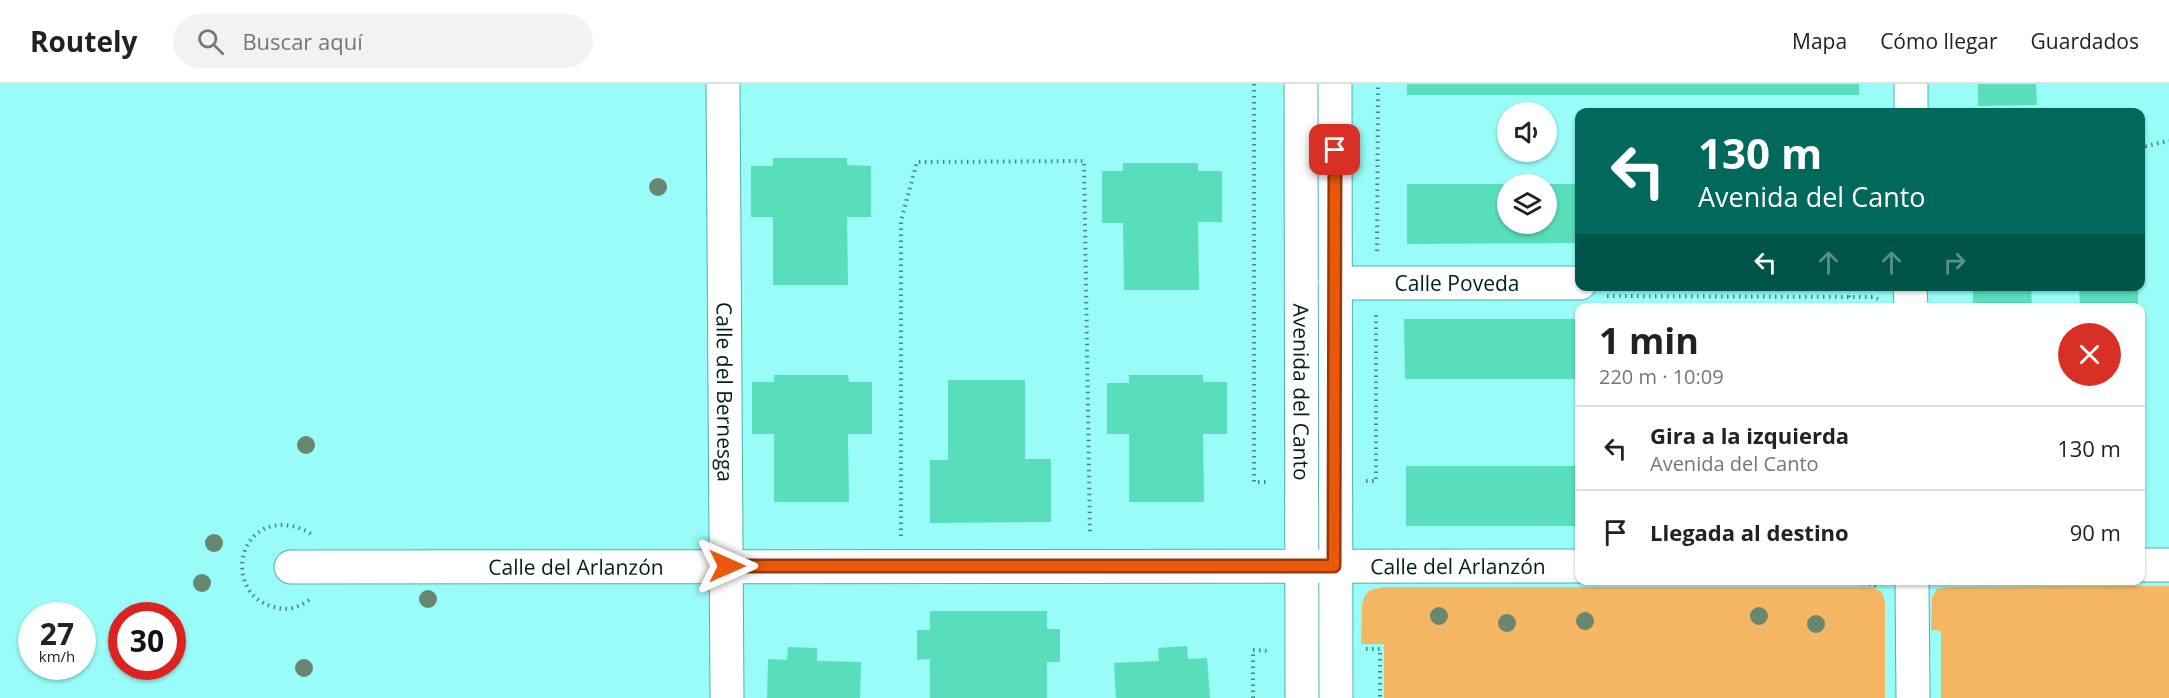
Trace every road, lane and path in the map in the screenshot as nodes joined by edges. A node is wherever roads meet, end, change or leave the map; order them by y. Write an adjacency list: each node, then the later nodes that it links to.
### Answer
1 (723, 84): 24 (street, Calle del Bernesga)
2 (1254, 84): 18 (path)
3 (1301, 84): 25 (street, Avenida del Canto)
4 (1335, 84): 11 (street, Avenida del Canto)
5 (1378, 84): 10 (path)
6 (1911, 84): 7 (street)
7 (1911, 108)
8 (2169, 141): 9 (path)
9 (2145, 146)
10 (1377, 253)
11 (1335, 283): 12 (street, Calle Poveda); 26 (street, Avenida del Canto)
12 (1575, 290)
13 (1626, 291): 15 (path)
14 (1849, 291): 15 (path)
15 (1849, 297): 16 (path)
16 (1888, 303)
17 (1376, 307): 19 (path)
18 (1277, 482)
19 (1365, 482)
20 (901, 537): 21 (path)
21 (1090, 537)
22 (318, 539): 31 (path)
23 (2169, 565): 29 (street)
24 (727, 566): 25 (street, Calle del Arlanzón); 28 (street, Calle del Arlanzón); 32 (street, Calle del Bernesga)
25 (1302, 566): 26 (street, Calle del Arlanzón); 33 (street, Avenida del Canto)
26 (1334, 566): 27 (street, Calle del Arlanzón); 34 (street, Avenida del Canto)
27 (1575, 566)
28 (291, 567)
29 (2145, 571)
30 (1923, 585): 35 (street)
31 (312, 598)
32 (727, 698)
33 (1302, 698)
34 (1336, 698)
35 (1913, 698)

